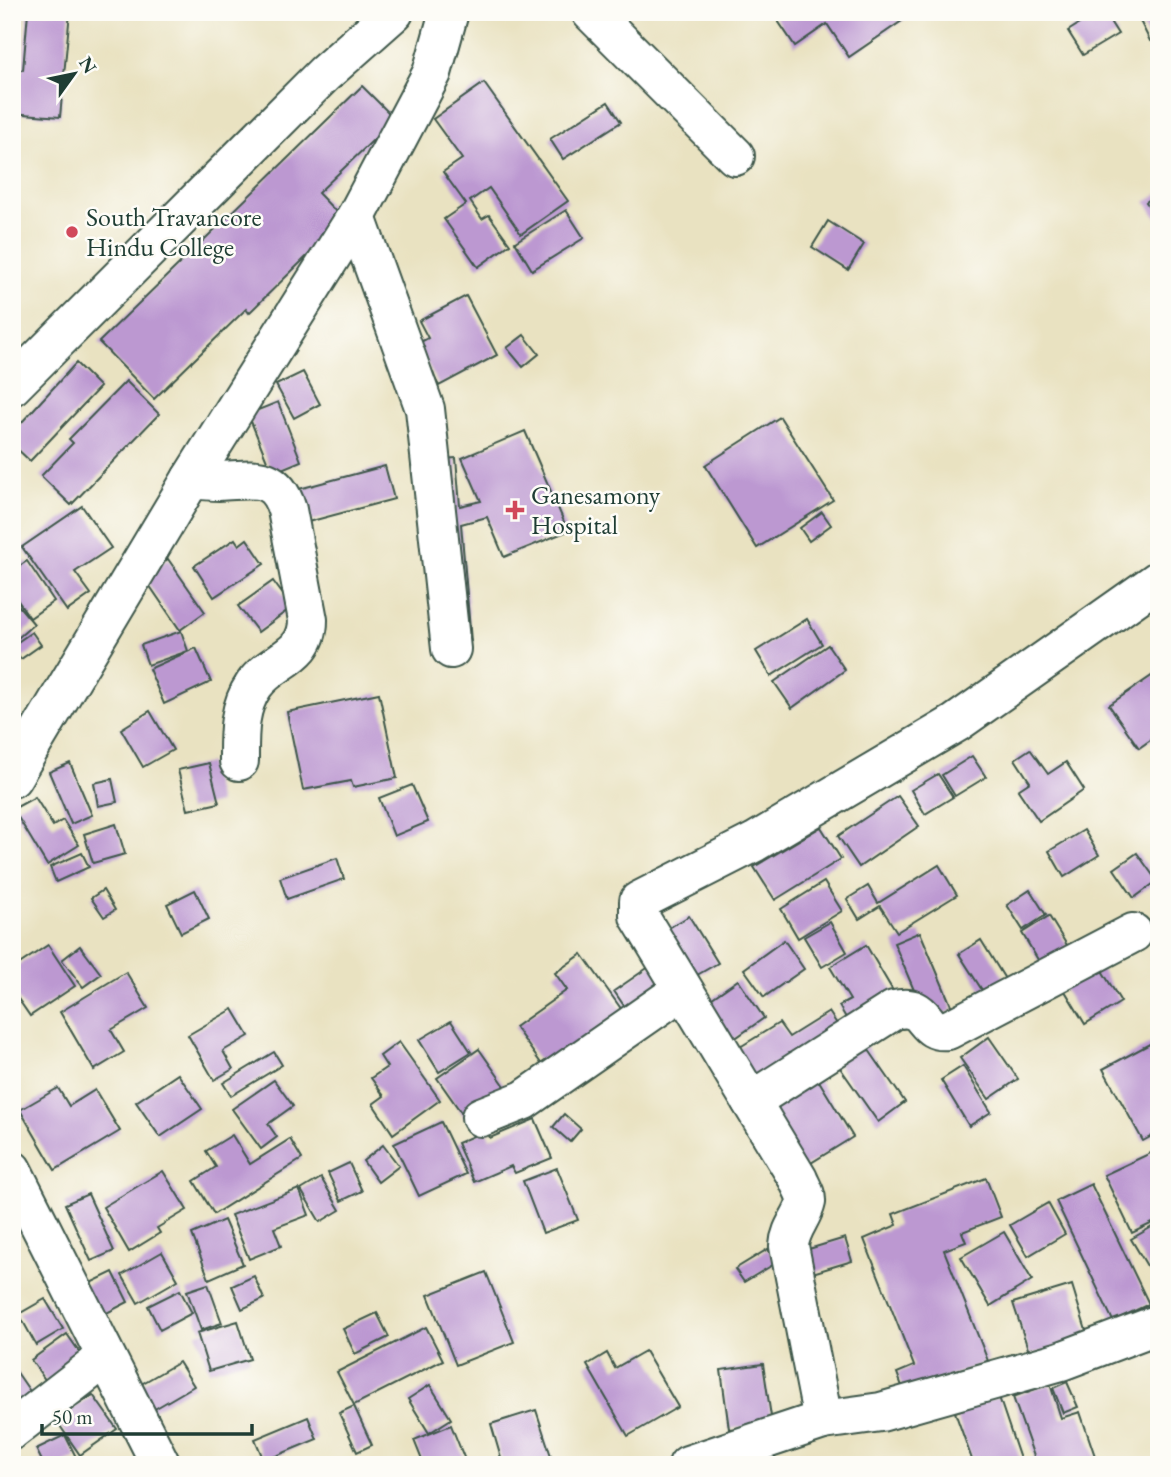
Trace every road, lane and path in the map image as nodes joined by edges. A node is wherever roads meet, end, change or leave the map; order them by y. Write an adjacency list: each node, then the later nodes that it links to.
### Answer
1 (394, 12): 6 (street)
2 (449, 12): 5 (street)
3 (591, 12): 4 (street)
4 (735, 156)
5 (356, 217): 7 (street); 9 (street)
6 (12, 386)
7 (191, 479): 10 (street); 11 (street)
8 (1159, 580): 13 (street)
9 (450, 649)
10 (239, 761)
11 (12, 778)
12 (1133, 933): 14 (street)
13 (682, 990): 14 (street); 15 (street)
14 (751, 1101): 19 (street)
15 (481, 1117)
16 (12, 1170): 18 (street)
17 (1159, 1324): 19 (street)
18 (106, 1358): 20 (street); 21 (street)
19 (823, 1420): 22 (street)
20 (12, 1430)
21 (161, 1465)
22 (688, 1465)

